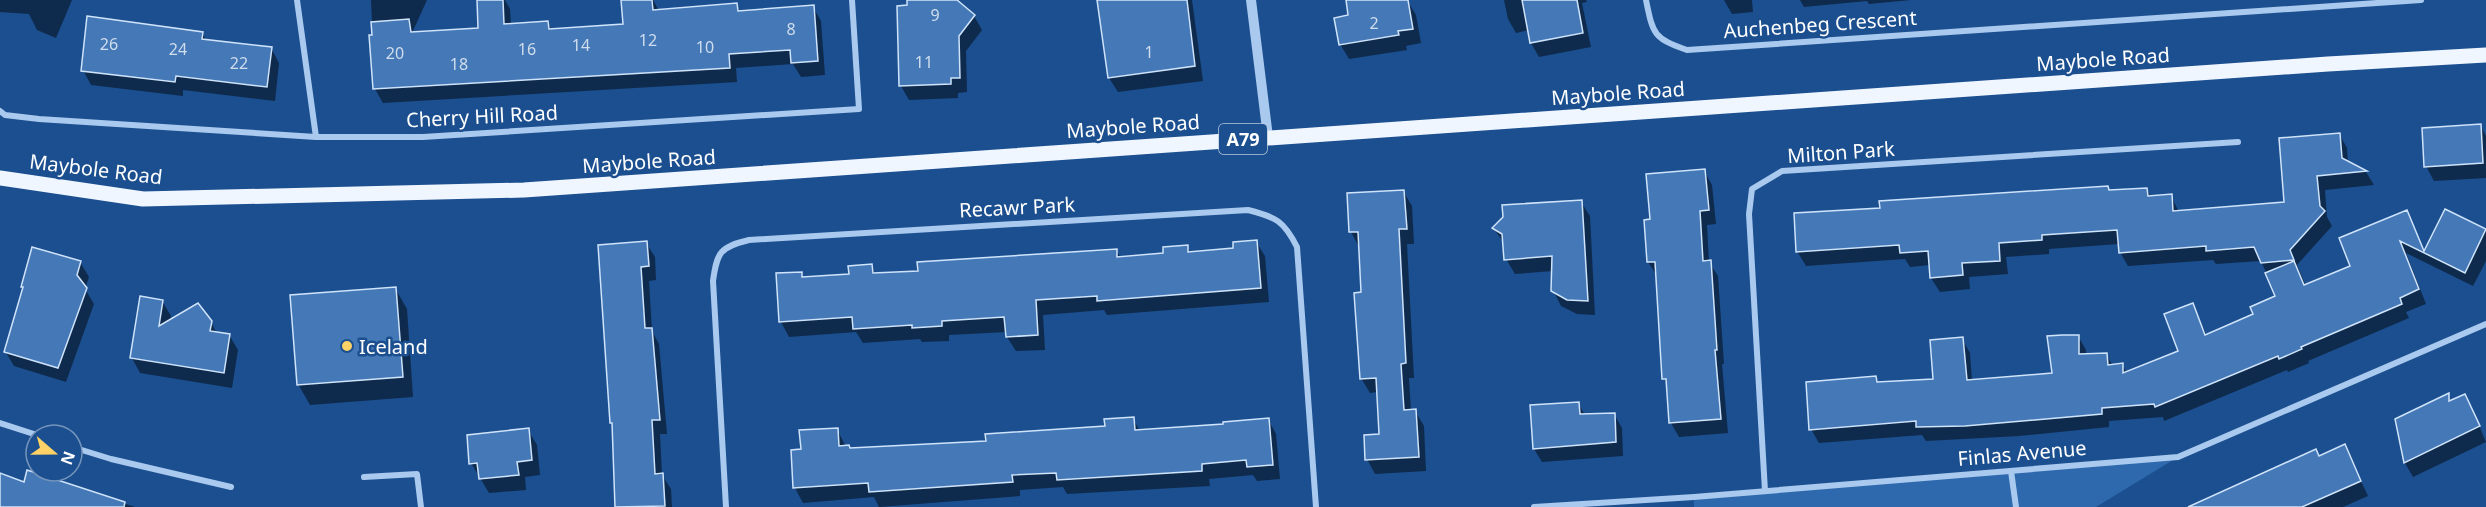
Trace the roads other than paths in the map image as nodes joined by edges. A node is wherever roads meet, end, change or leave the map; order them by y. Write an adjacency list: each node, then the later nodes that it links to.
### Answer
1 (297, 0): 8 (street)
2 (852, 0): 8 (street, Cherry Hill Road)
3 (1251, 0): 9 (street)
4 (1646, 0): 5 (street, Auchenbeg Crescent)
5 (2421, 0)
6 (2486, 56): 9 (main road, Maybole Road / A79)
7 (0, 111): 8 (street, Cherry Hill Road)
8 (316, 137)
9 (1268, 137): 11 (main road, Maybole Road / A79)
10 (2238, 142): 19 (street, Milton Park)
11 (0, 178)
12 (2486, 324): 16 (street, Finlas Avenue)
13 (0, 423): 14 (street)
14 (24, 431)
15 (84, 451): 18 (street)
16 (2011, 471): 19 (street, Finlas Avenue); 26 (street)
17 (364, 477): 21 (street)
18 (231, 487)
19 (1765, 491): 20 (street, Finlas Avenue)
20 (1694, 497): 24 (street, Finlas Avenue); 25 (street)
21 (421, 507)
22 (726, 507): 23 (street, Recawr Park)
23 (1316, 507)
24 (1534, 507)
25 (1694, 507)
26 (2016, 507)

